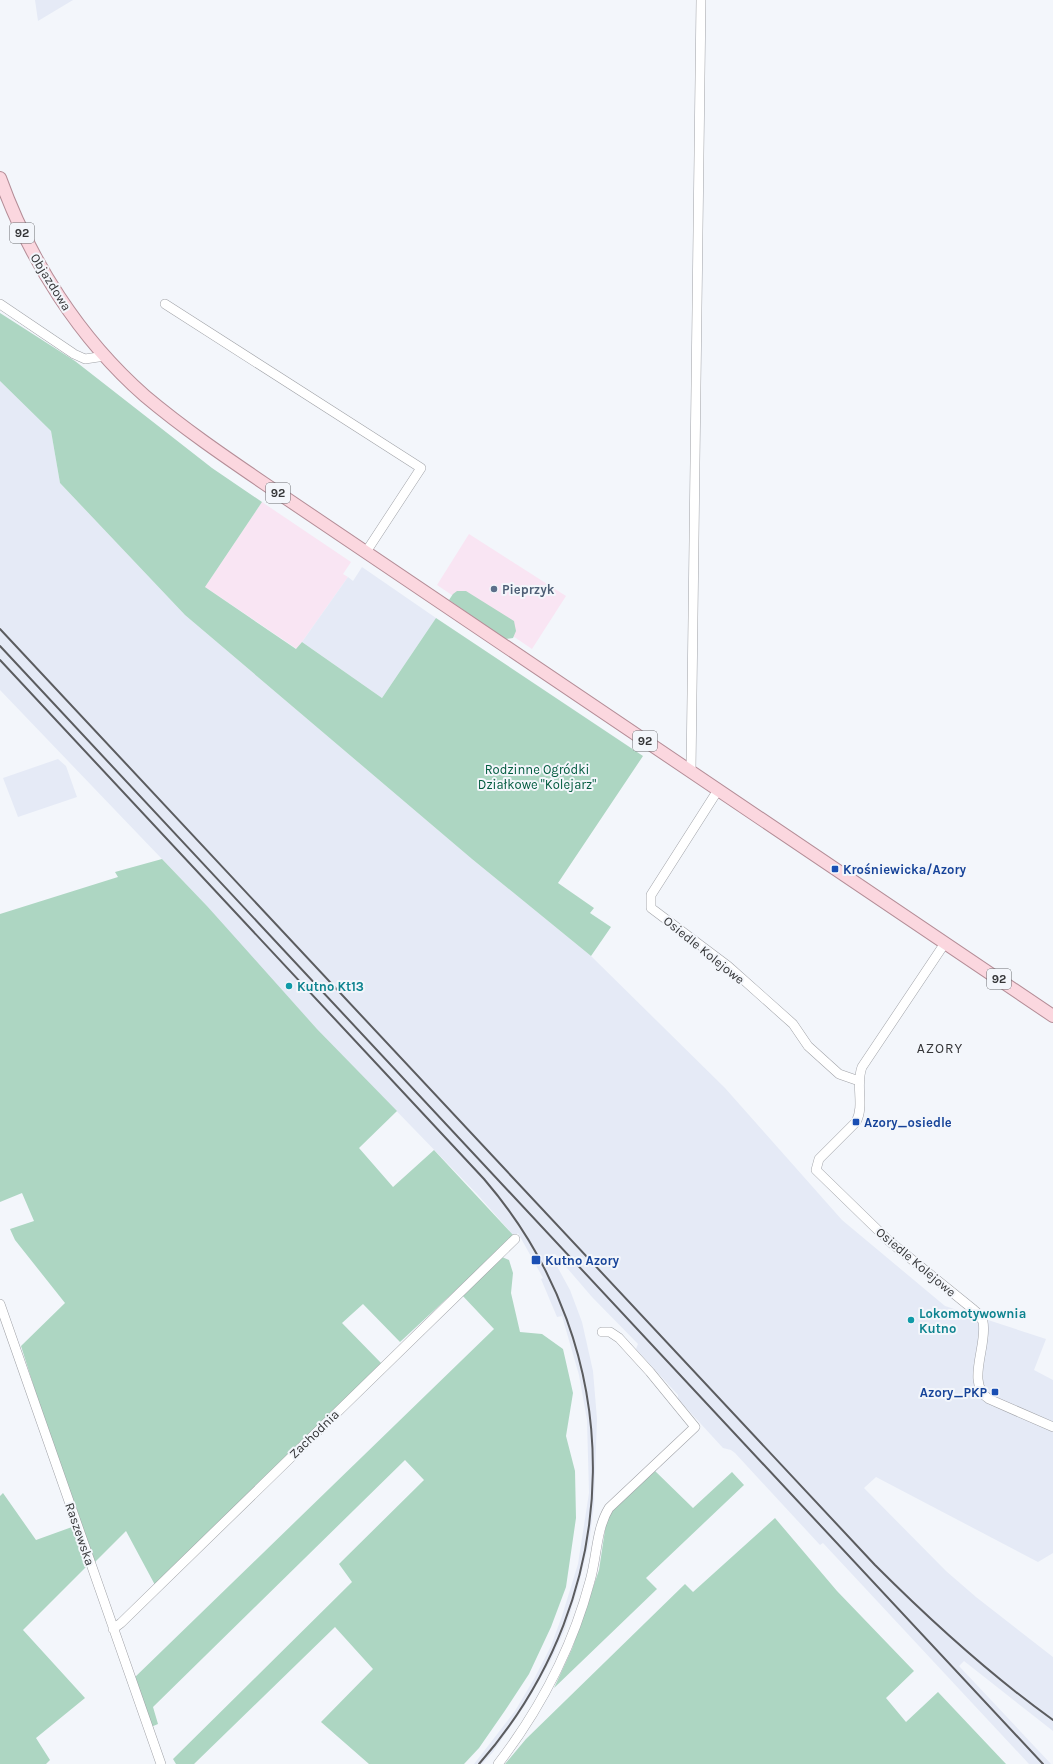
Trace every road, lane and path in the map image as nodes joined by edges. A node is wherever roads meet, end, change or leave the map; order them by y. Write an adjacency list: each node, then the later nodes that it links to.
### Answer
1 (701, 0): 7 (street)
2 (0, 178): 5 (main road, Objazdowa / 92)
3 (0, 304): 5 (street)
4 (165, 304): 6 (street)
5 (105, 356): 6 (main road, 92)
6 (366, 552): 7 (main road, 92)
7 (691, 772): 8 (main road, 92)
8 (718, 790): 9 (main road, 92); 11 (street, Osiedle Kolejowe)
9 (945, 943): 10 (main road, 92); 11 (street, Osiedle Kolejowe)
10 (1053, 1016)
11 (859, 1081): 15 (street, Osiedle Kolejowe)
12 (514, 1239): 16 (street, Zachodnia)
13 (0, 1304): 16 (street, Raszewska)
14 (602, 1332): 18 (street)
15 (1053, 1427)
16 (113, 1629): 17 (street, Raszewska)
17 (161, 1764)
18 (498, 1764)

